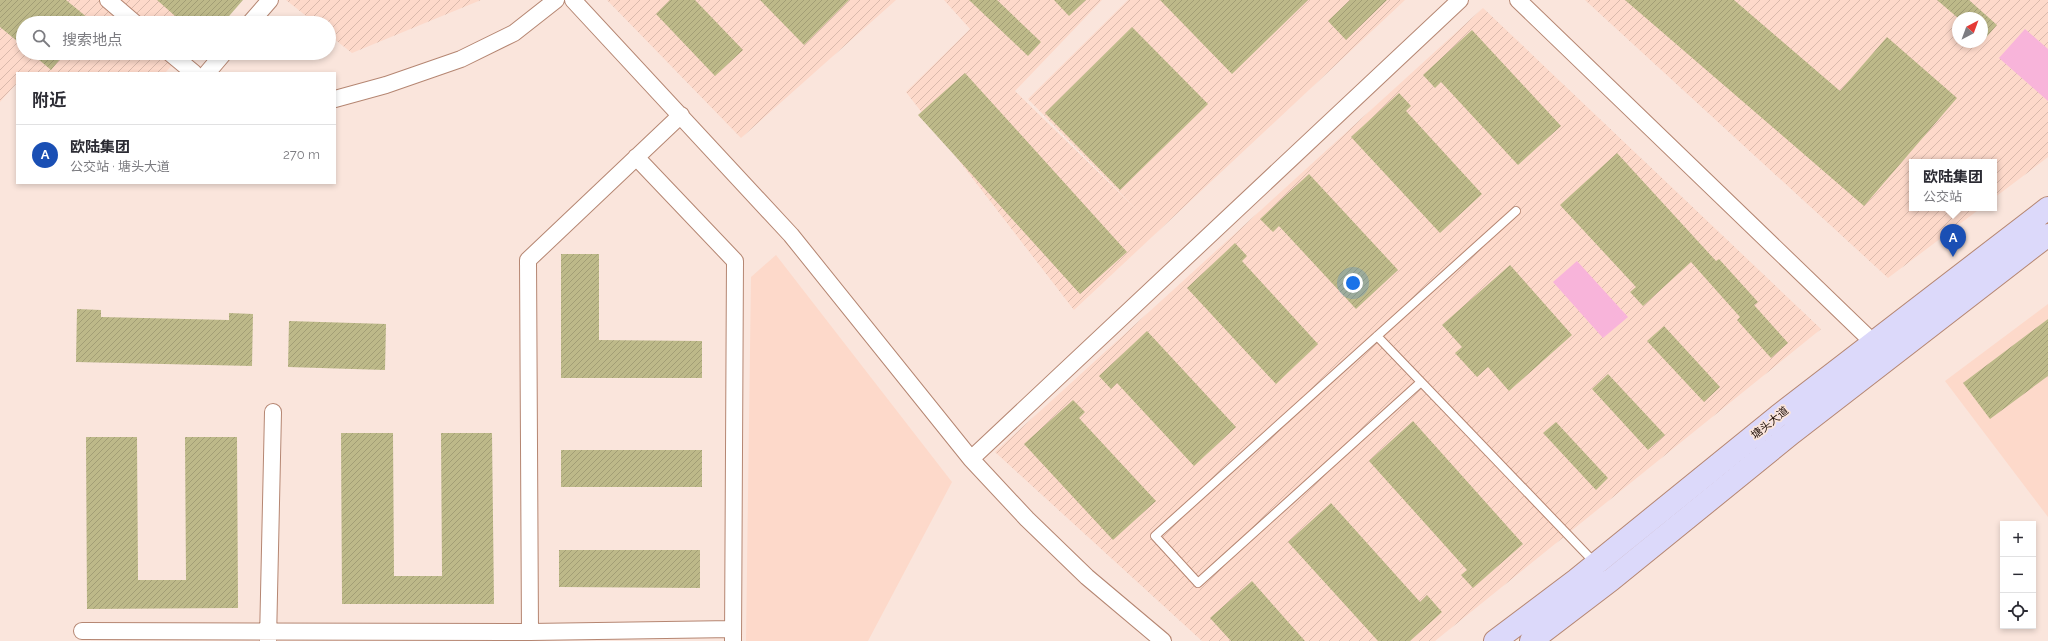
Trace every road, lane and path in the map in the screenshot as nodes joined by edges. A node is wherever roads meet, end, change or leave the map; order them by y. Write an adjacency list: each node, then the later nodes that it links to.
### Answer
1 (108, 0): 7 (street)
2 (270, 0): 8 (street)
3 (556, 0): 13 (street)
4 (573, 0): 14 (street)
5 (1460, 0): 24 (street)
6 (1518, 0): 20 (street)
7 (127, 16)
8 (256, 16)
9 (178, 60): 11 (street)
10 (218, 60): 12 (street)
11 (193, 72)
12 (208, 72)
13 (336, 99)
14 (681, 116): 15 (street); 24 (street)
15 (636, 157): 27 (street); 28 (street)
16 (2048, 208): 20 (main road, 塘头大道)
17 (1516, 211): 19 (lane)
18 (2048, 235): 21 (main road, 塘头大道)
19 (1377, 336): 22 (lane); 22 (lane)
20 (1873, 343): 21 (street); 25 (main road, 塘头大道)
21 (1890, 357): 25 (main road, 塘头大道)
22 (1421, 382): 25 (lane)
23 (273, 412): 29 (street)
24 (971, 459): 30 (street)
25 (1604, 572): 31 (main road, 塘头大道); 32 (main road, 塘头大道)
26 (82, 630): 29 (street)
27 (530, 632): 28 (street); 29 (street)
28 (733, 635)
29 (268, 636)
30 (1163, 641)
31 (1495, 641)
32 (1531, 641)

